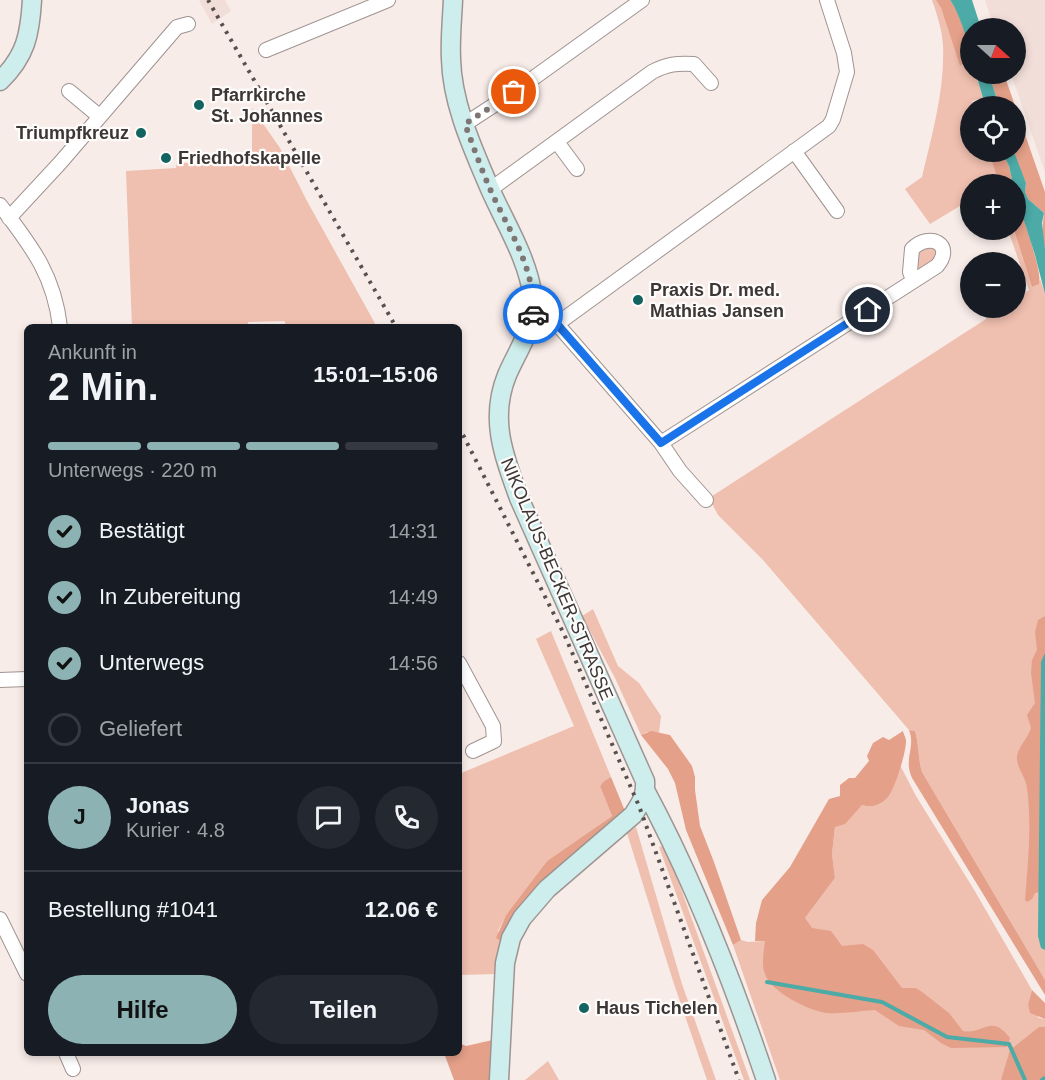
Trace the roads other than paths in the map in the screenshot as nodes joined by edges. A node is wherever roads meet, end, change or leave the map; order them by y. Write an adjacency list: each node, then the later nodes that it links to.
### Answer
1 (32, 0): 8 (main road)
2 (388, 0): 7 (street)
3 (453, 0): 12 (main road, NIKOLAUS-BECKER-STRASSE)
4 (642, 0): 12 (street)
5 (827, 0): 14 (street)
6 (188, 24): 11 (street)
7 (266, 50)
8 (0, 81)
9 (711, 83): 13 (street)
10 (69, 91): 11 (street)
11 (99, 116): 19 (street)
12 (465, 124): 16 (main road, NIKOLAUS-BECKER-STRASSE)
13 (557, 142): 15 (street); 16 (street)
14 (794, 151): 18 (street); 23 (street)
15 (577, 170)
16 (490, 189): 21 (main road, NIKOLAUS-BECKER-STRASSE)
17 (0, 205): 19 (street)
18 (837, 212)
19 (9, 218): 22 (street)
20 (913, 280): 24 (street)
21 (532, 314): 23 (street); 30 (main road, NIKOLAUS-BECKER-STRASSE)
22 (59, 324)
23 (557, 324): 24 (street)
24 (661, 443): 25 (street)
25 (706, 500)
26 (462, 669): 29 (street)
27 (24, 679): 28 (street)
28 (0, 680)
29 (473, 751)
30 (645, 792): 36 (main road); 37 (main road, NIKOLAUS-BECKER-STRASSE)
31 (0, 919): 32 (street)
32 (5, 943): 33 (street)
33 (24, 970)
34 (67, 1056): 35 (street)
35 (73, 1069)
36 (500, 1080)
37 (766, 1080)

